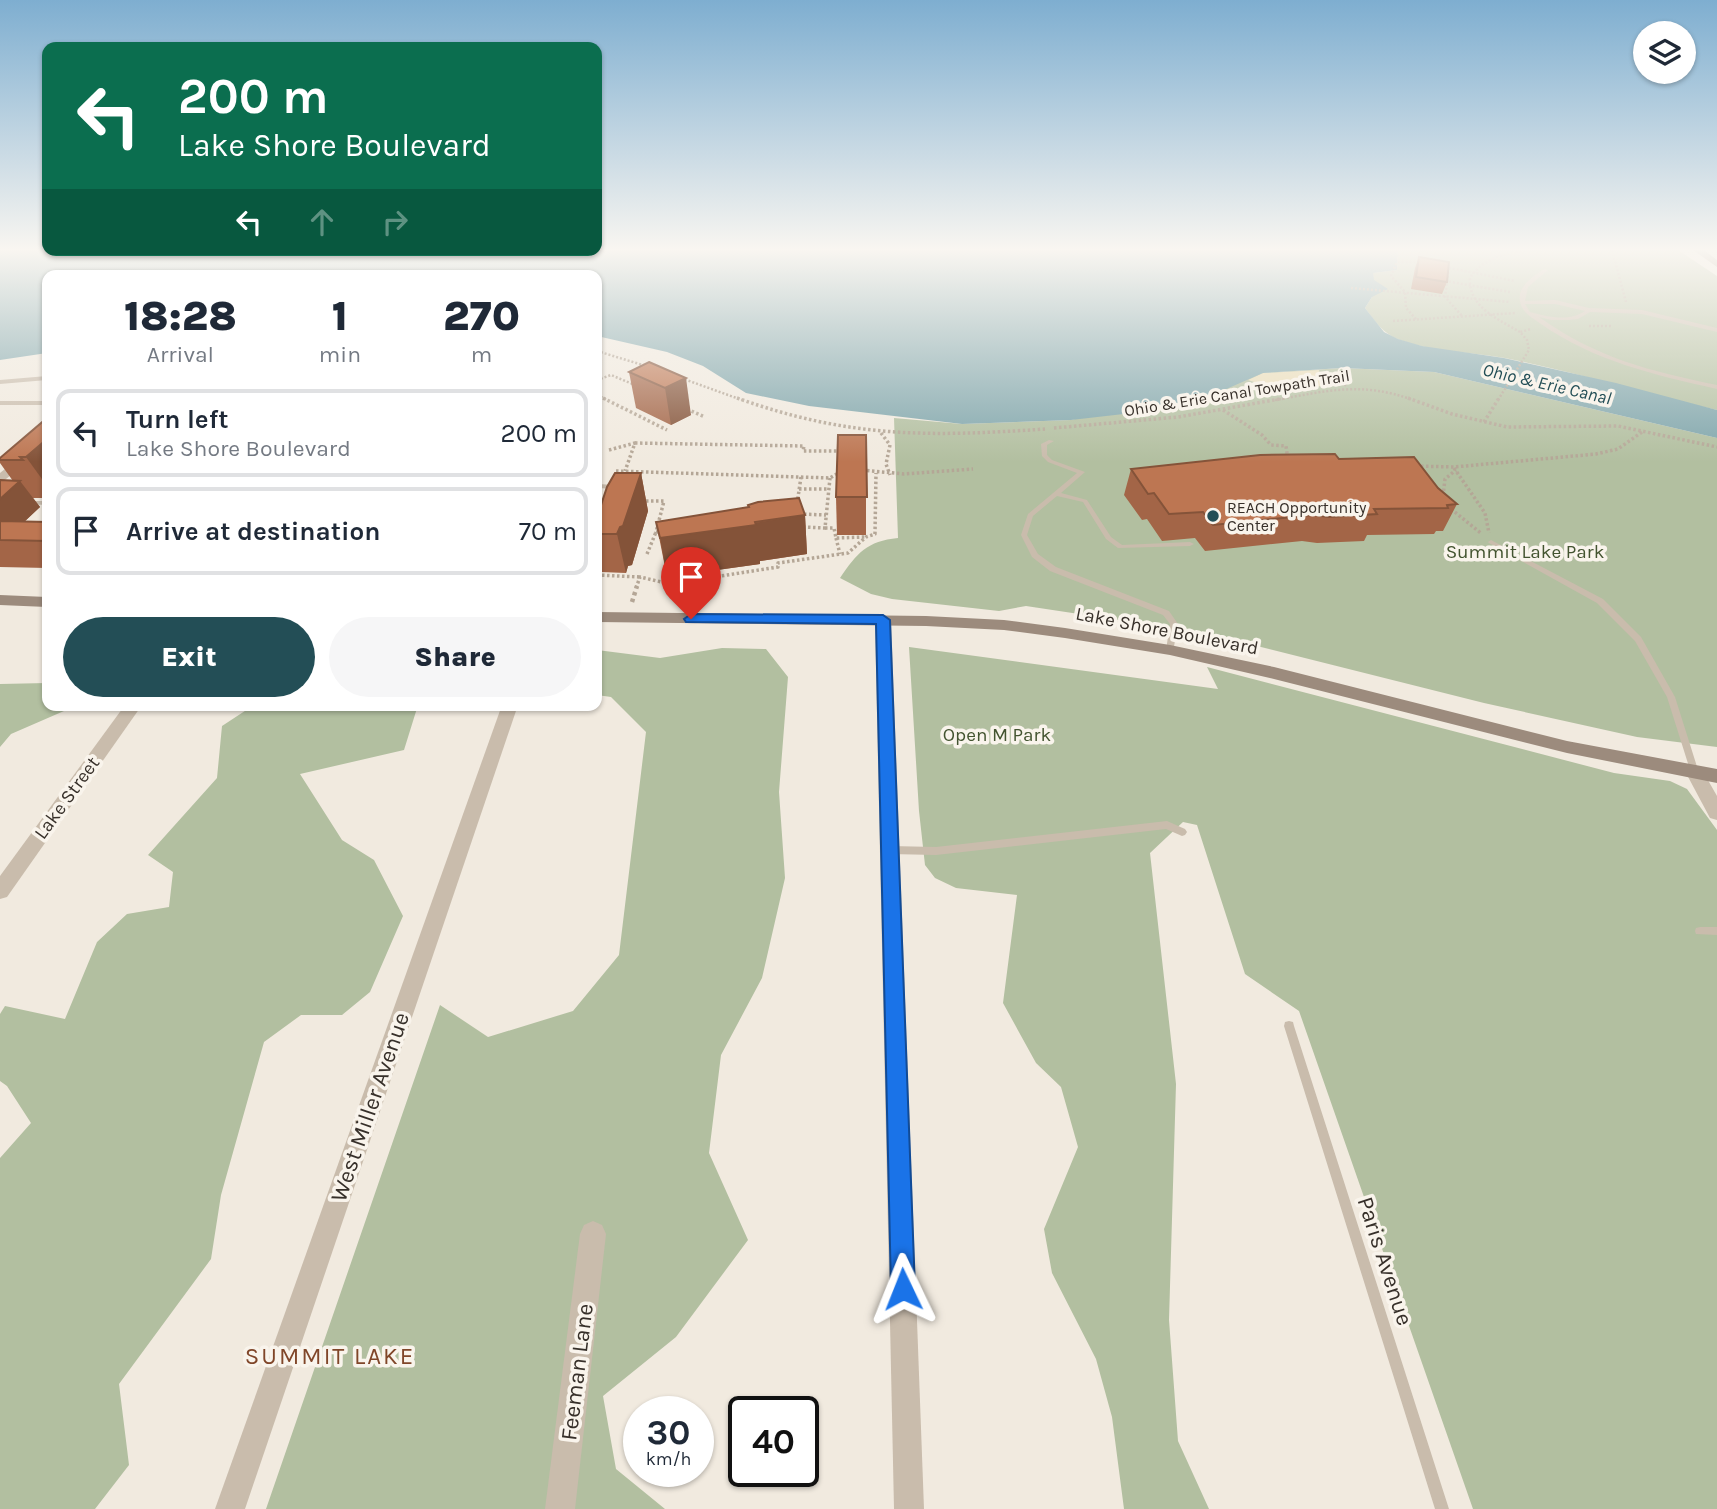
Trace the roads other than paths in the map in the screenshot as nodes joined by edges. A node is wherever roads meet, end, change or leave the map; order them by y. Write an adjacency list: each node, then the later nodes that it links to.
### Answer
1 (1539, 320): 6 (lane)
2 (1677, 320): 3 (lane)
3 (1717, 330)
4 (42, 378): 5 (lane)
5 (0, 382)
6 (1717, 387)
7 (0, 403): 8 (lane)
8 (42, 403)
9 (1051, 441): 14 (lane)
10 (42, 443): 11 (street)
11 (0, 480)
12 (602, 486): 13 (lane)
13 (628, 487)
14 (1058, 494): 18 (lane); 23 (lane)
15 (12, 502): 16 (lane)
16 (42, 503)
17 (1491, 542): 26 (lane)
18 (1189, 544)
19 (0, 600): 20 (main road)
20 (42, 602)
21 (602, 618): 22 (main road, Lake Shore Boulevard)
22 (883, 620): 23 (main road, Lake Shore Boulevard); 30 (street)
23 (1170, 650): 26 (main road, Lake Shore Boulevard)
24 (130, 711): 31 (street, Lake Street)
25 (508, 711): 36 (street, West Miller Avenue)
26 (1695, 773): 27 (main road, Lake Shore Boulevard); 28 (street)
27 (1717, 776)
28 (1717, 813)
29 (1182, 832): 30 (lane)
30 (890, 850): 38 (street)
31 (0, 891)
32 (1700, 931): 33 (lane)
33 (1717, 931)
34 (1289, 1026): 39 (lane, Paris Avenue)
35 (593, 1234): 37 (street, Feeman Lane)
36 (230, 1509)
37 (560, 1509)
38 (909, 1509)
39 (1442, 1509)

